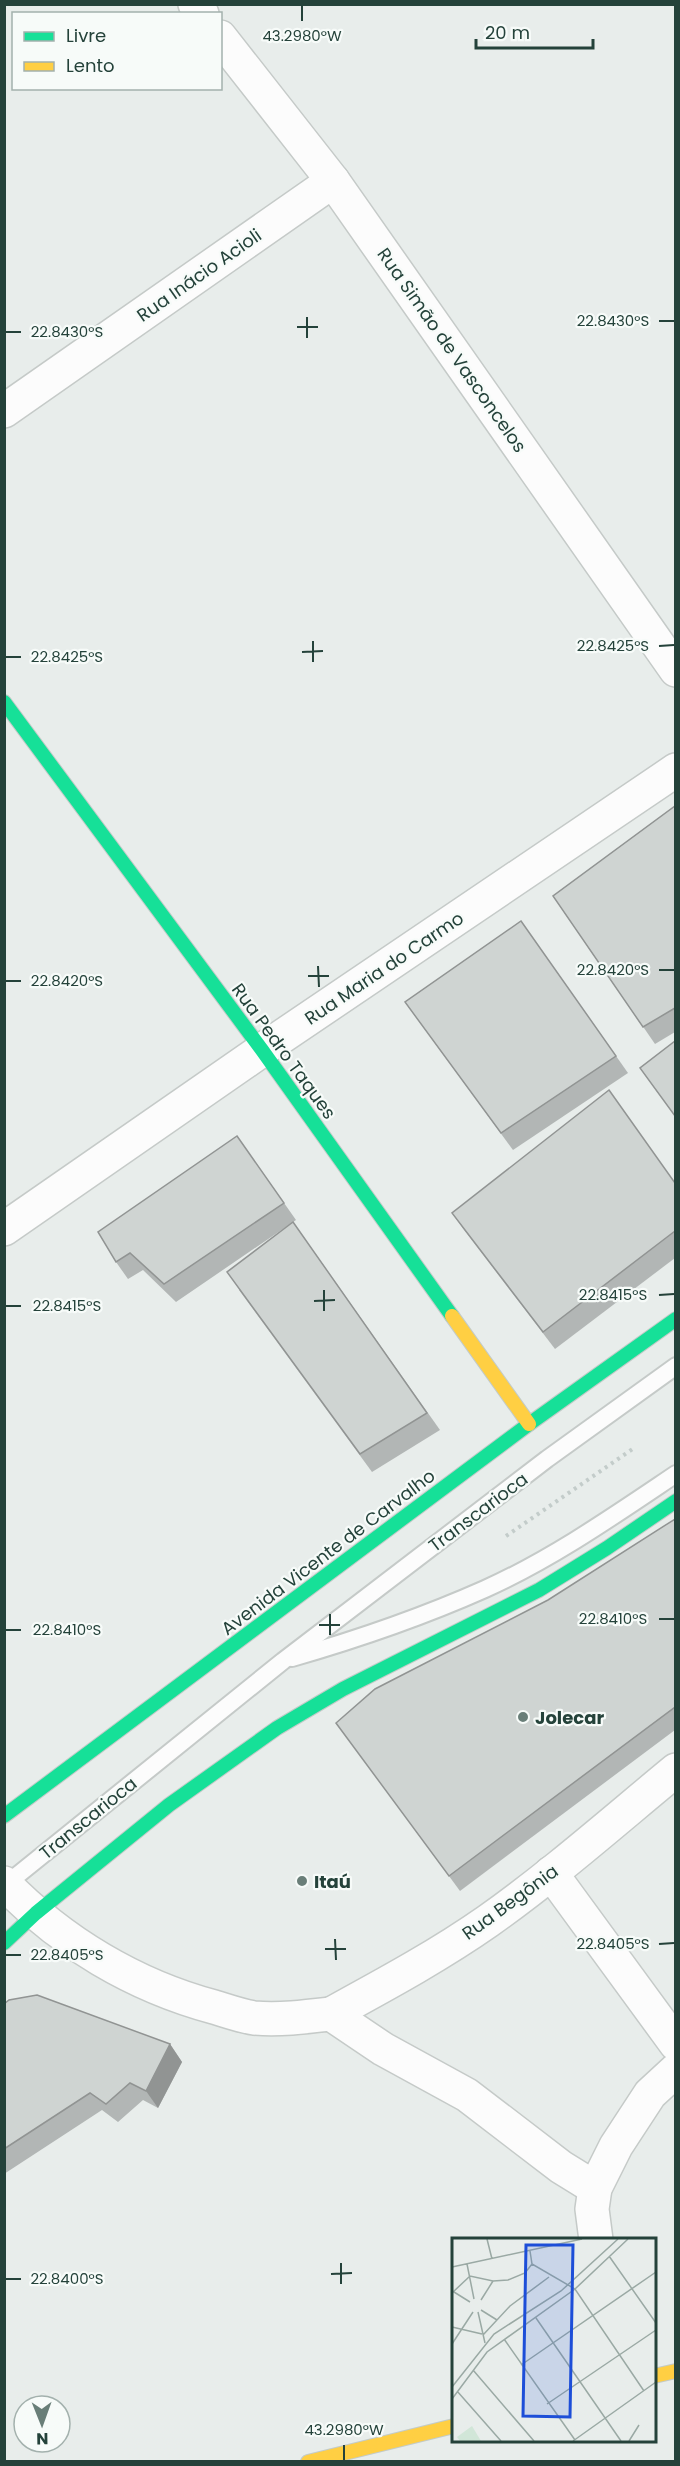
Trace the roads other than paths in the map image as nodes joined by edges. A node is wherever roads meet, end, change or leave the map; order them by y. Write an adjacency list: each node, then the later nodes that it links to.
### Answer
1 (222, 40): 2 (street, Rua Simão de Vasconcelos)
2 (333, 181): 3 (street, Rua Inácio Acioli); 4 (street, Rua Simão de Vasconcelos)
3 (4, 411)
4 (675, 670)
5 (4, 702): 7 (main road, Rua Pedro Taques)
6 (675, 770): 7 (street, Rua Maria do Carmo)
7 (262, 1050): 8 (street, Rua Maria do Carmo); 11 (main road, Rua Pedro Taques)
8 (4, 1229)
9 (675, 1319): 11 (main road, Avenida Vicente de Carvalho)
10 (675, 1365): 14 (lane, Transcarioca)
11 (529, 1424): 16 (main road, Avenida Vicente de Carvalho)
12 (675, 1474): 14 (lane, Transcarioca)
13 (675, 1501): 19 (main road)
14 (283, 1661): 18 (lane, Transcarioca)
15 (675, 1770): 17 (street, Rua Begônia)
16 (4, 1816)
17 (551, 1873): 21 (street, Rua Begônia); 22 (street)
18 (5, 1884): 19 (street)
19 (36, 1913): 20 (main road); 21 (street)
20 (4, 1943)
21 (331, 2014): 24 (street)
22 (675, 2044)
23 (675, 2070): 24 (street)
24 (595, 2188): 25 (street)
25 (596, 2238)
26 (675, 2371): 27 (main road)
27 (656, 2376)
28 (452, 2426): 29 (main road)
29 (308, 2462)

